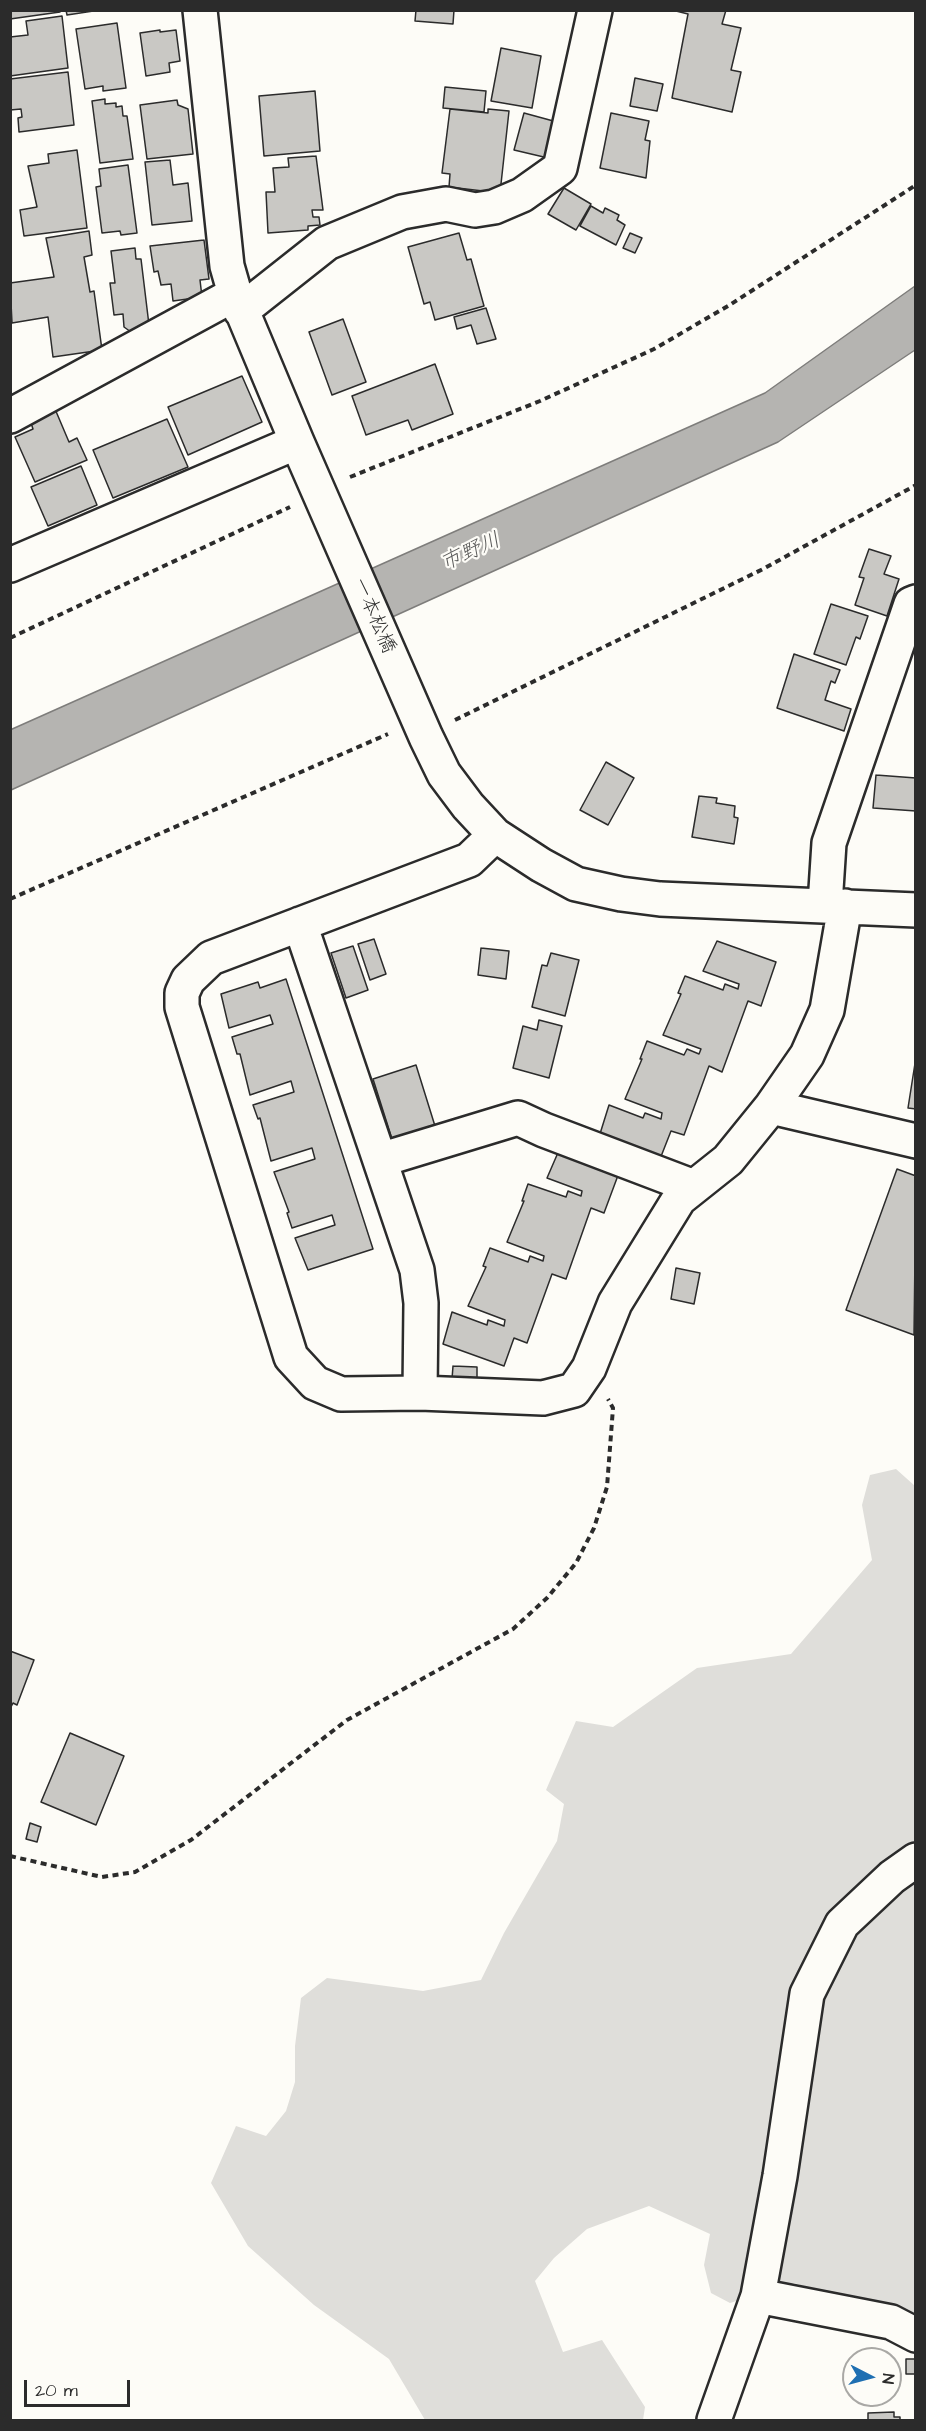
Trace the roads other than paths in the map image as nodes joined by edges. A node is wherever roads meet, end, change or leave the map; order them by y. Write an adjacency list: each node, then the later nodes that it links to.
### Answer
1 (200, 10): 3 (street, 一本松橋)
2 (595, 10): 3 (street)
3 (238, 302): 4 (street); 5 (street, 一本松橋)
4 (10, 416)
5 (297, 442): 6 (street); 8 (street, 一本松橋)
6 (11, 561)
7 (915, 602): 9 (street)
8 (495, 835): 9 (street, 一本松橋); 11 (street)
9 (835, 906): 10 (street, 一本松橋); 12 (street)
10 (915, 910)
11 (300, 924): 14 (street); 16 (street)
12 (771, 1107): 13 (street); 15 (street)
13 (915, 1141)
14 (380, 1160): 15 (street); 16 (street)
15 (694, 1187): 16 (street)
16 (420, 1393)
17 (915, 1860): 18 (street)
18 (758, 2296): 19 (street); 20 (street)
19 (915, 2335)
20 (714, 2421)

